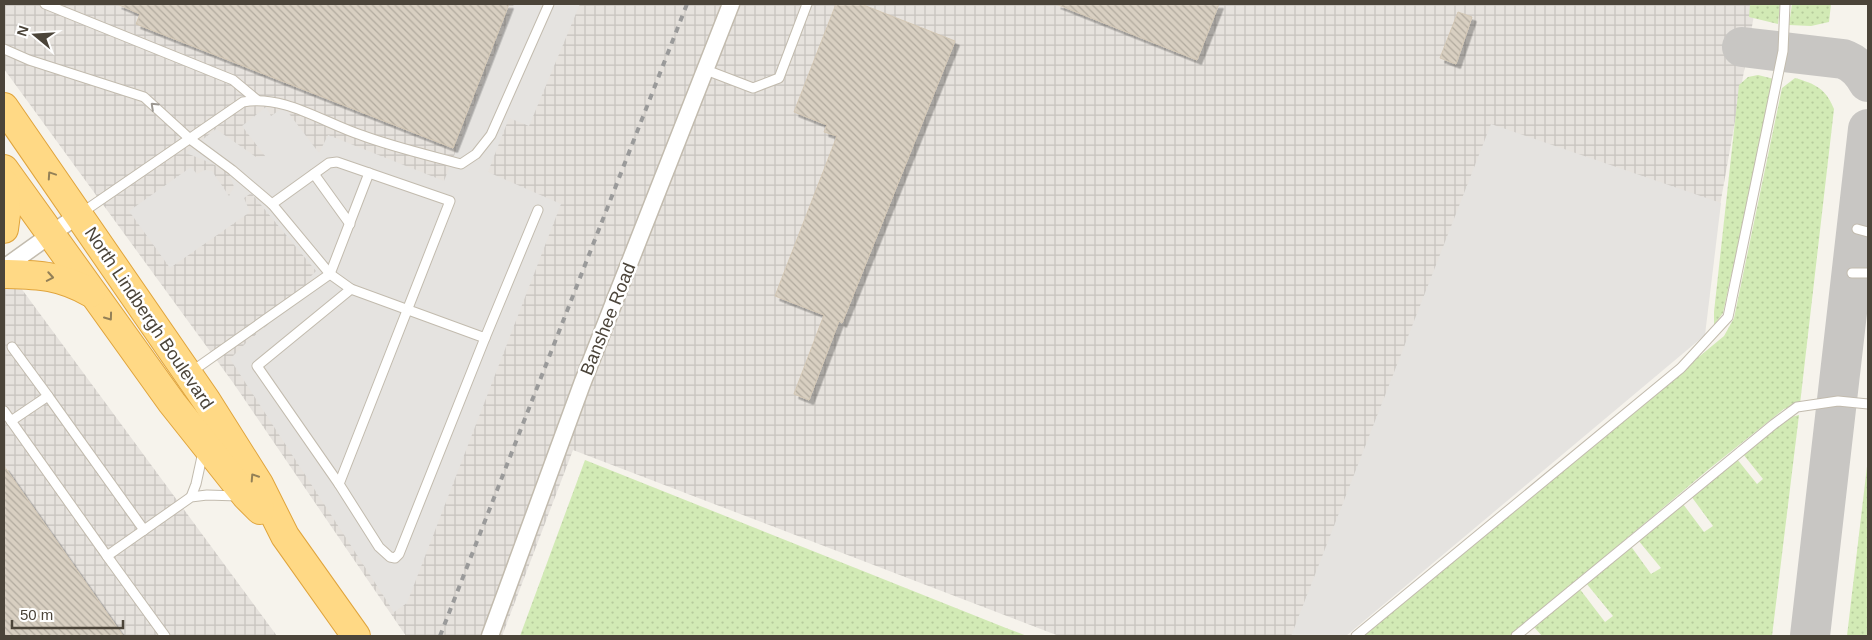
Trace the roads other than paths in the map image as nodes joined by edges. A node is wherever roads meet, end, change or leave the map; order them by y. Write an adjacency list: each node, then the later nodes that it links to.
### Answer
1 (45, 4): 8 (lane)
2 (549, 4): 8 (lane)
3 (731, 4): 7 (street, Banshee Road)
4 (806, 4): 7 (lane)
5 (1785, 4): 48 (lane)
6 (4, 49): 10 (lane, one-way to 6)
7 (706, 70): 47 (street, Banshee Road)
8 (257, 100): 10 (lane)
9 (4, 106): 17 (highway, North Lindbergh Boulevard, one-way to 9)
10 (190, 139): 15 (lane); 17 (lane)
11 (4, 168): 22 (highway, North Lindbergh Boulevard)
12 (368, 173): 13 (lane); 18 (lane); 30 (lane)
13 (314, 174): 15 (lane); 18 (lane)
14 (4, 183): 19 (highway)
15 (272, 204): 27 (lane)
16 (538, 210): 31 (lane)
17 (78, 215): 22 (street); 33 (highway, North Lindbergh Boulevard)
18 (350, 224): 27 (lane)
19 (4, 229)
20 (1858, 229): 21 (lane)
21 (1868, 232)
22 (51, 234): 23 (street); 29 (highway, North Lindbergh Boulevard)
23 (4, 268)
24 (1852, 273): 25 (lane)
25 (1868, 273)
26 (4, 274): 29 (highway, one-way to 29)
27 (330, 274): 28 (lane); 33 (lane)
28 (352, 289): 30 (lane); 39 (lane)
29 (92, 293): 38 (highway, North Lindbergh Boulevard, one-way to 38)
30 (408, 309): 31 (lane); 39 (lane)
31 (485, 338): 39 (lane)
32 (12, 347): 34 (lane)
33 (188, 374): 43 (highway, North Lindbergh Boulevard, one-way to 33)
34 (48, 396): 37 (lane); 42 (lane)
35 (1868, 404): 49 (lane)
36 (4, 411): 37 (lane)
37 (11, 421): 44 (lane)
38 (204, 444): 40 (highway, North Lindbergh Boulevard); 41 (lane)
39 (339, 484)
40 (246, 496): 41 (lane); 43 (highway, North Lindbergh Boulevard)
41 (191, 497): 42 (lane)
42 (144, 530): 44 (lane)
43 (285, 536): 46 (highway, North Lindbergh Boulevard)
44 (107, 556): 45 (lane)
45 (165, 636)
46 (356, 636)
47 (490, 636)
48 (1356, 636)
49 (1516, 636)

